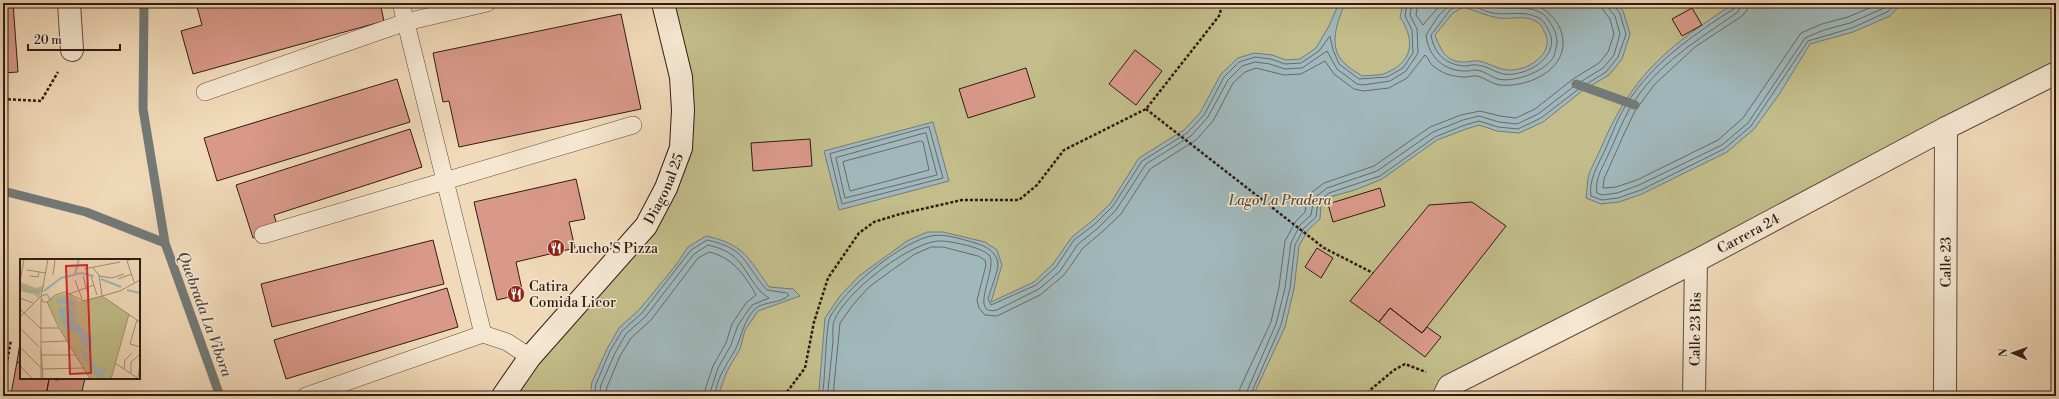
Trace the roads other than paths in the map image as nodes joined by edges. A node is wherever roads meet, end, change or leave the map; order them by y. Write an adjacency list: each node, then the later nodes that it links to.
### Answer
1 (69, 3): 6 (street)
2 (401, 3): 5 (lane)
3 (487, 3): 5 (lane)
4 (663, 3): 15 (street, Diagonal 25)
5 (406, 22): 8 (lane); 11 (lane)
6 (72, 50)
7 (2056, 73): 10 (street, Carrera 24)
8 (204, 92)
9 (633, 125): 11 (lane)
10 (1946, 128): 13 (street, Carrera 24); 20 (street, Calle 23)
11 (444, 181): 12 (lane); 14 (lane)
12 (263, 234)
13 (1696, 261): 16 (street, Carrera 24); 19 (street, Calle 23 Bis)
14 (483, 334): 15 (lane); 17 (lane)
15 (530, 357): 18 (street, Diagonal 25)
16 (1447, 391)
17 (306, 396)
18 (503, 396)
19 (1694, 396)
20 (1945, 396)

